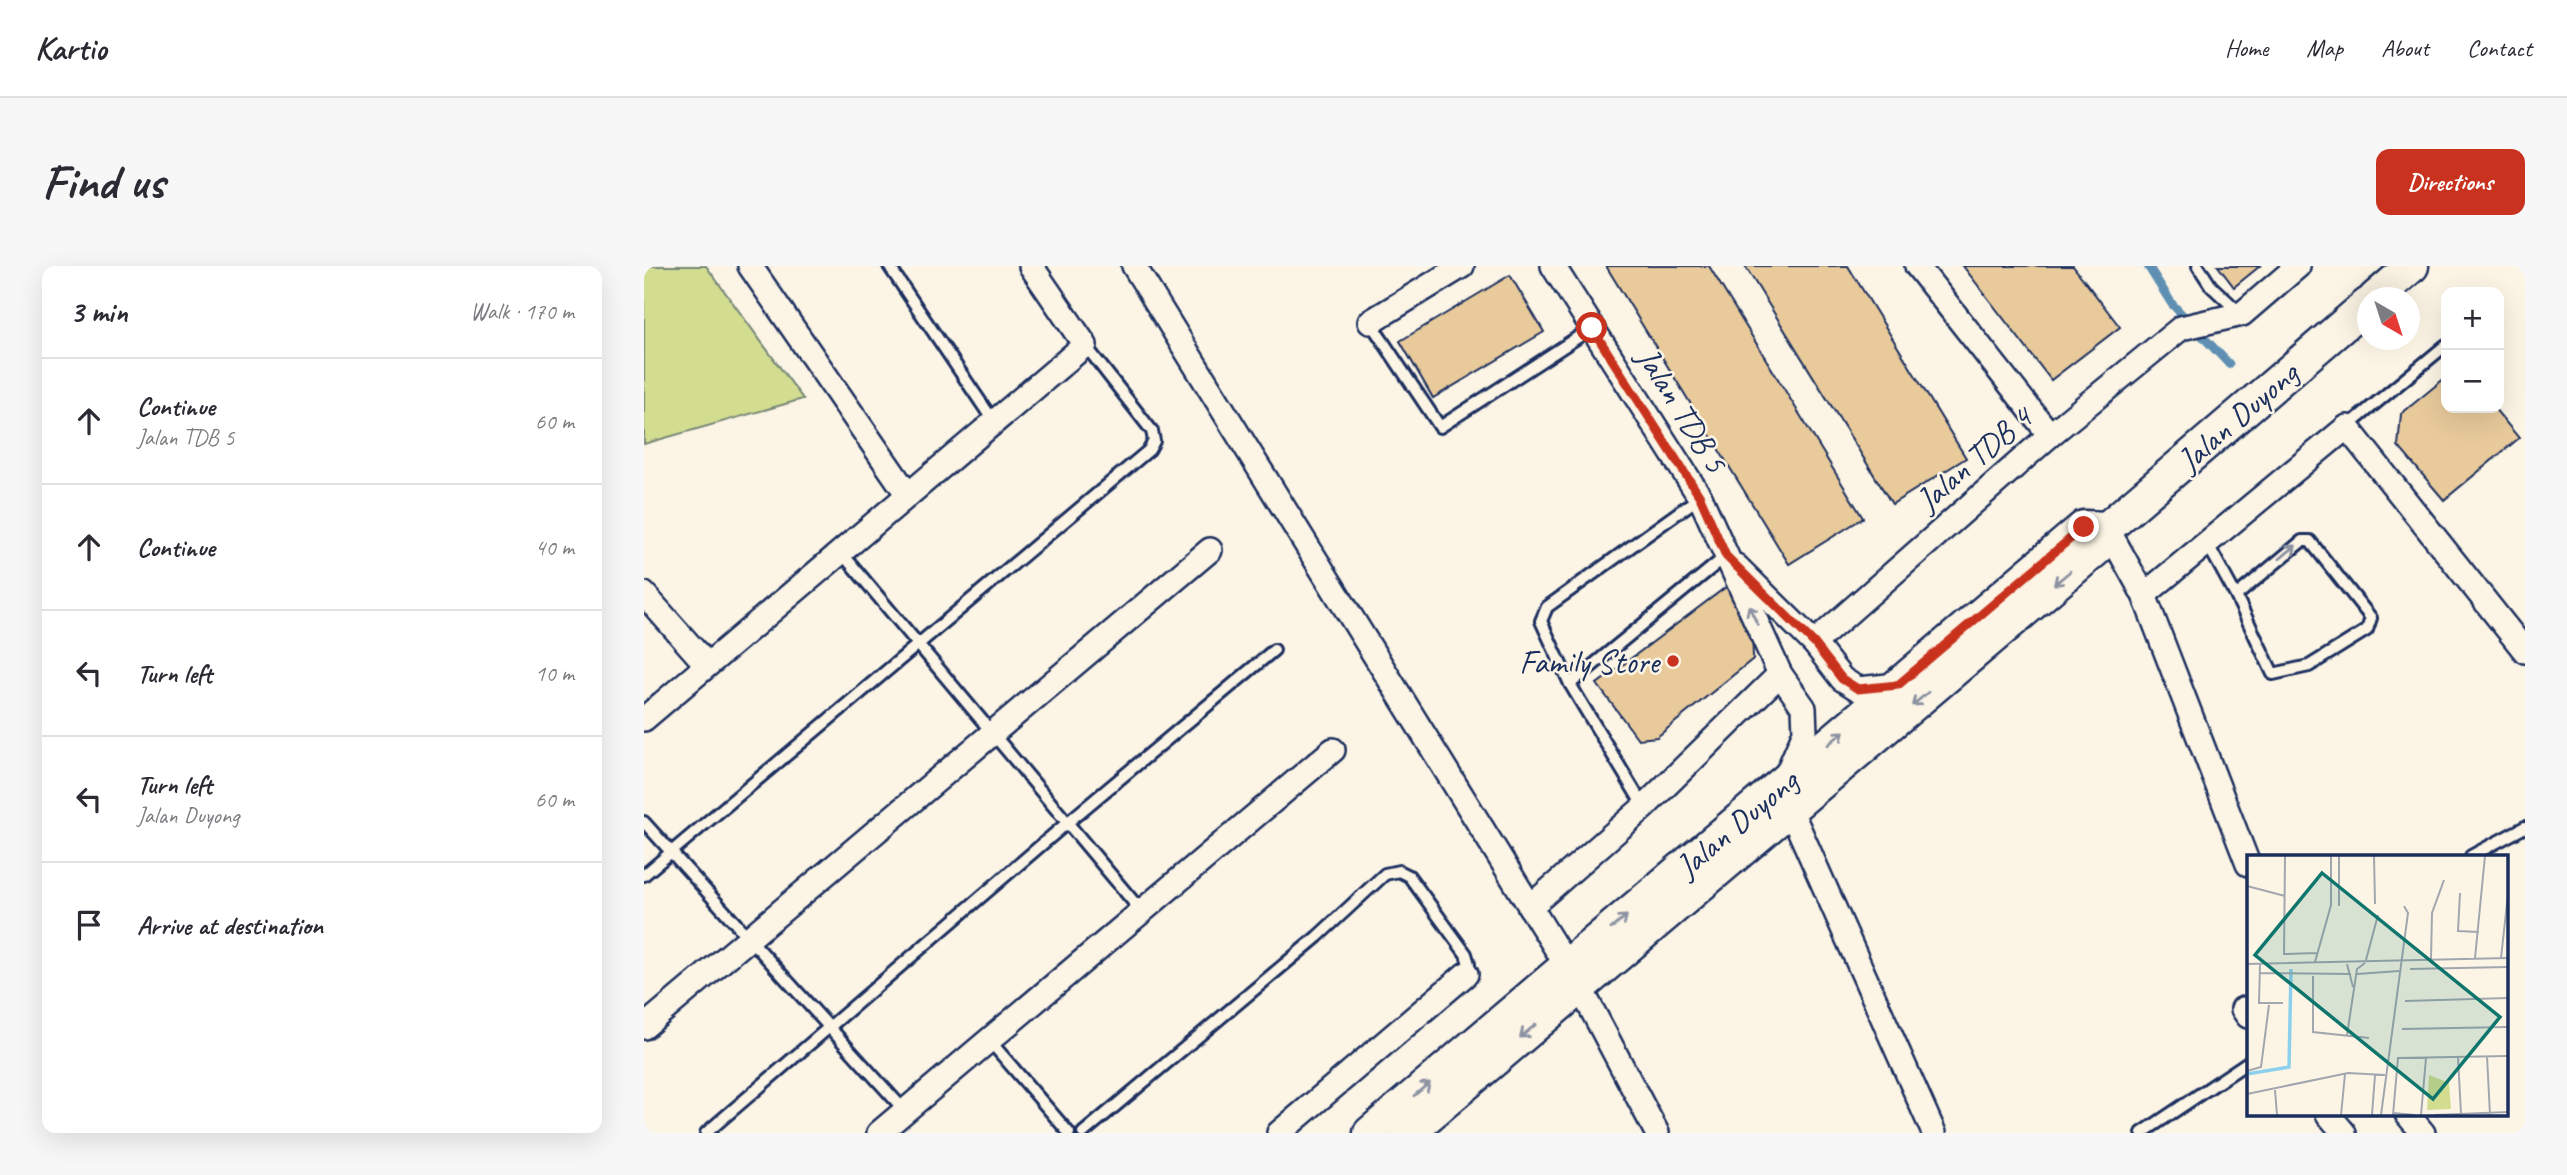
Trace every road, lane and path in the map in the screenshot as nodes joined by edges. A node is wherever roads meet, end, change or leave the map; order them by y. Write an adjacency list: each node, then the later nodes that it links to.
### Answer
1 (750, 266): 21 (street)
2 (889, 266): 18 (lane)
3 (1031, 266): 16 (street)
4 (1134, 266): 51 (street)
5 (1462, 266): 14 (street)
6 (1553, 266): 15 (street, Jalan TDB 5)
7 (1917, 266): 20 (street)
8 (2198, 266): 13 (lane)
9 (2298, 266): 13 (street)
10 (2412, 266): 11 (main road)
11 (2388, 287)
12 (2357, 313): 23 (main road, Jalan Duyong)
13 (2242, 314): 20 (street, Jalan TDB 4)
14 (1370, 322): 15 (lane)
15 (1592, 328): 22 (street, Jalan TDB 5)
16 (1085, 345): 18 (street); 32 (lane)
17 (2441, 349): 19 (lane)
18 (994, 422): 21 (street)
19 (2347, 427): 24 (street); 34 (street)
20 (2050, 435): 31 (street, Jalan TDB 4)
21 (908, 495): 26 (street)
22 (1700, 497): 27 (street, Jalan TDB 5); 37 (lane)
23 (2107, 528): 29 (street); 38 (main road, Jalan Duyong); 42 (main road, Jalan Duyong, one-way to 42)
24 (2207, 543): 29 (street); 30 (lane)
25 (1210, 550): 40 (street)
26 (841, 552): 32 (lane); 35 (street)
27 (1726, 556): 31 (street); 36 (street, Jalan TDB 5, one-way to 27); 37 (lane)
28 (644, 594): 35 (street)
29 (2144, 595): 49 (street)
30 (2236, 596): 30 (lane, one-way to 30)
31 (1814, 643): 38 (street)
32 (918, 645): 40 (lane); 47 (lane)
33 (1275, 650): 45 (lane)
34 (2525, 651)
35 (708, 665): 39 (street)
36 (1780, 674): 42 (street, Jalan TDB 5); 43 (street)
37 (1570, 684): 43 (lane)
38 (1898, 685): 42 (main road, Jalan Duyong, one-way to 38)
39 (644, 719)
40 (993, 734): 45 (lane); 53 (street)
41 (1333, 750): 52 (street)
42 (1787, 796): 55 (main road, Jalan Duyong); 71 (street)
43 (1644, 807): 51 (street)
44 (644, 822): 47 (lane)
45 (1067, 823): 52 (lane); 57 (lane)
46 (2525, 827): 48 (lane)
47 (671, 852): 50 (lane); 53 (lane)
48 (2473, 855)
49 (2247, 859)
50 (644, 875)
51 (1530, 907): 55 (street)
52 (1142, 912): 58 (street)
53 (749, 939): 56 (street); 57 (lane)
54 (1466, 974): 66 (lane); 67 (street)
55 (1573, 977): 68 (main road, Jalan Duyong, one-way to 55); 69 (main road, Jalan Duyong, one-way to 69); 70 (street)
56 (644, 1027)
57 (829, 1027): 60 (lane); 63 (lane)
58 (989, 1040): 60 (street); 65 (lane)
59 (2247, 1063): 72 (lane)
60 (905, 1111): 64 (street)
61 (2330, 1116): 73 (street)
62 (2409, 1116): 74 (street)
63 (706, 1133)
64 (879, 1133)
65 (1069, 1133)
66 (1083, 1133)
67 (1279, 1133)
68 (1370, 1133)
69 (1408, 1133)
70 (1657, 1133)
71 (1934, 1133)
72 (2142, 1133)
73 (2344, 1133)
74 (2423, 1133)

